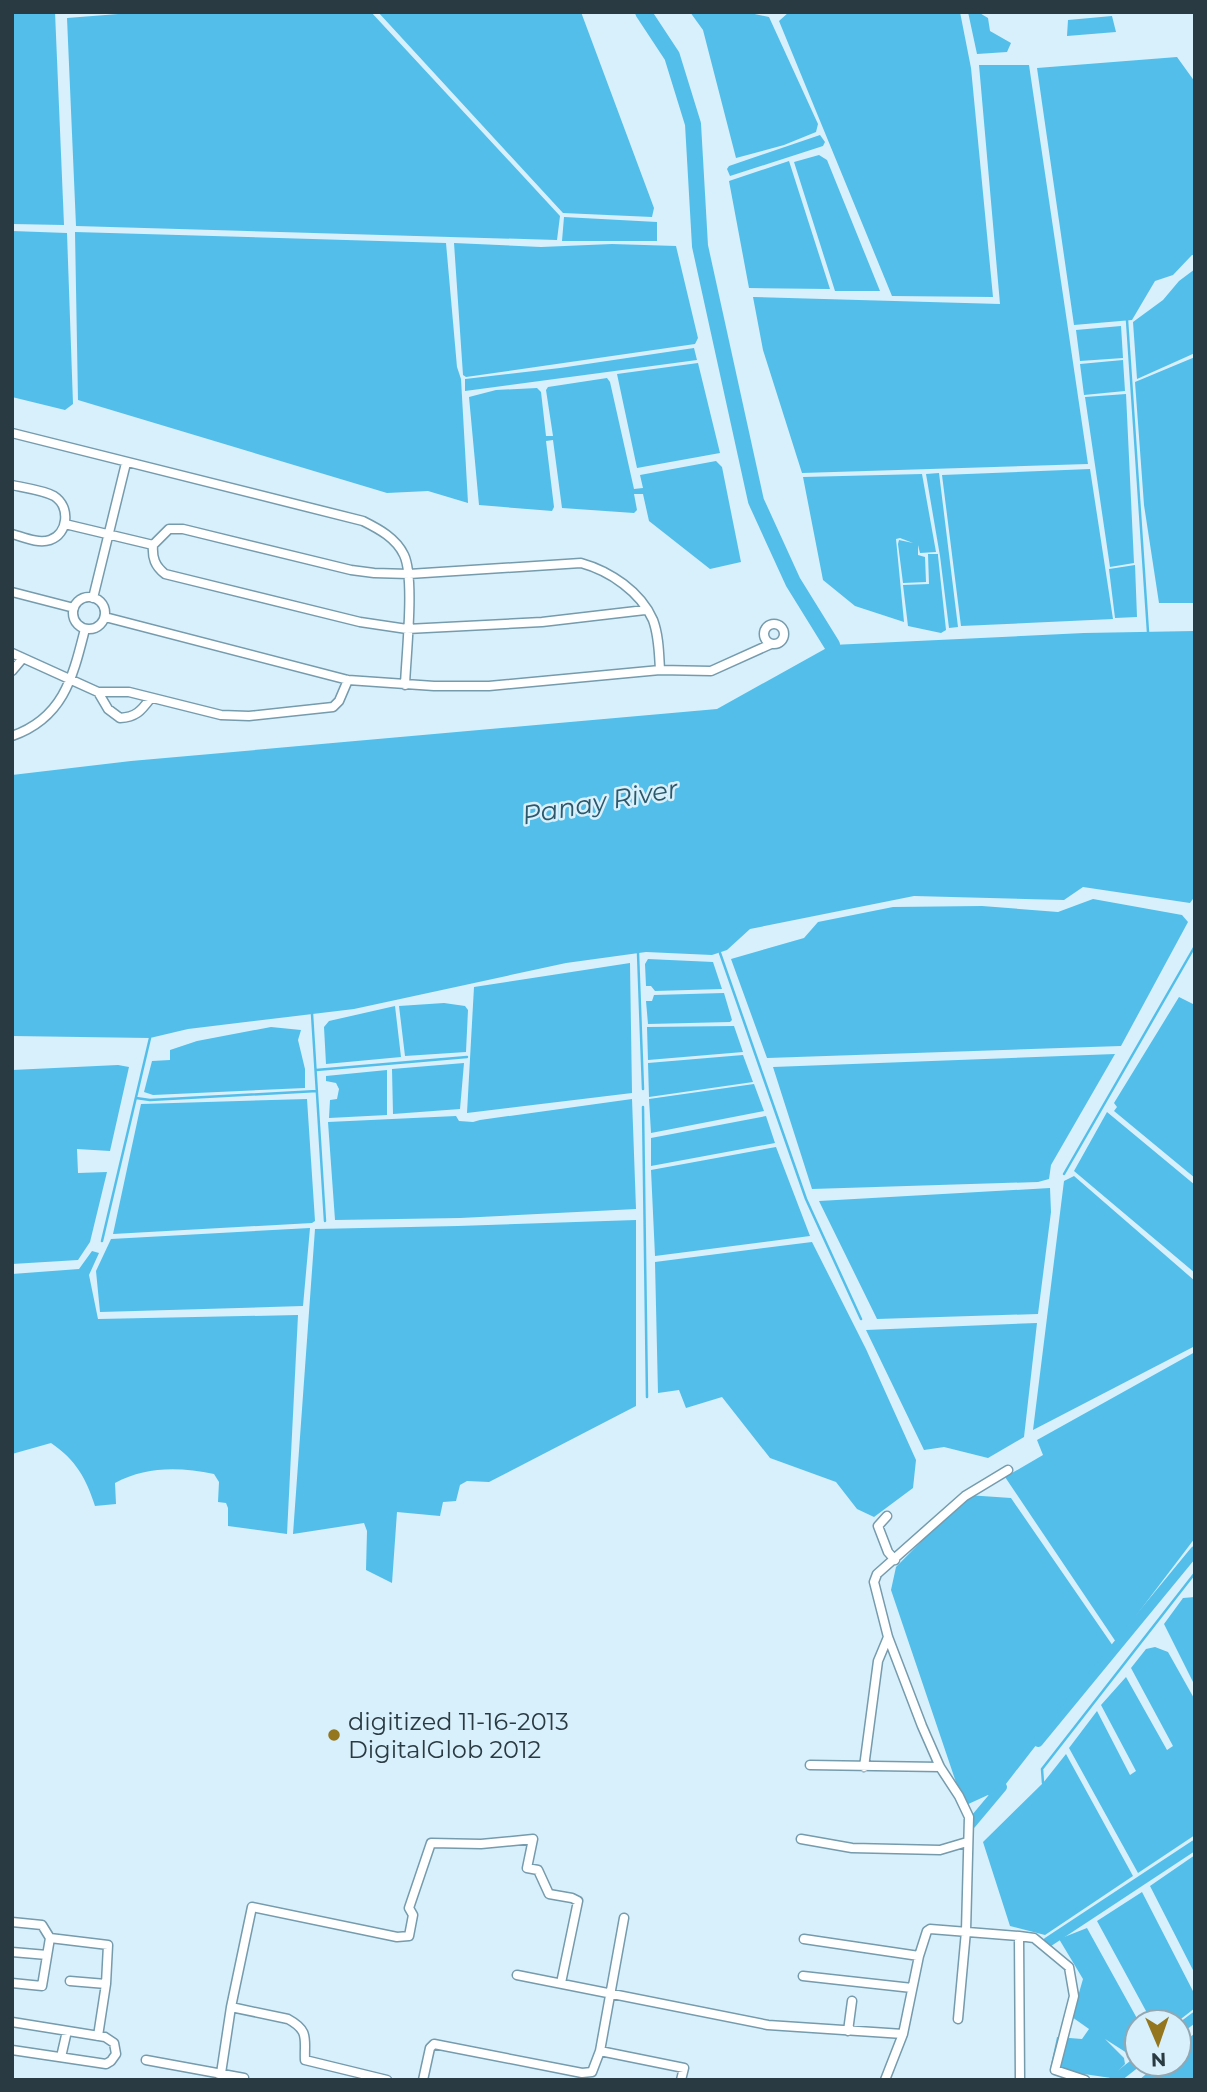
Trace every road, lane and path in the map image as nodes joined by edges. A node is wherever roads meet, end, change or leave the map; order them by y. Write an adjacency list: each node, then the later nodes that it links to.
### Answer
1 (12, 433): 2 (street)
2 (126, 463): 6 (street); 8 (street)
3 (12, 485): 4 (street)
4 (65, 524): 5 (street); 6 (street)
5 (12, 534)
6 (110, 534): 7 (street); 10 (street)
7 (153, 545): 8 (street); 15 (street)
8 (409, 574): 12 (street); 15 (street)
9 (12, 592): 11 (street)
10 (93, 598): 11 (street); 13 (street)
11 (74, 608): 14 (street)
12 (645, 610): 15 (street); 19 (street)
13 (105, 617): 14 (street); 22 (street)
14 (85, 629): 21 (street)
15 (407, 629): 23 (street)
16 (771, 644): 19 (street)
17 (12, 653): 18 (street)
18 (23, 658): 20 (street); 21 (street)
19 (660, 670): 23 (street)
20 (12, 671)
21 (72, 680): 24 (street); 26 (street)
22 (348, 680): 23 (street); 25 (street)
23 (405, 685)
24 (98, 692): 25 (street); 25 (street)
25 (150, 699)
26 (12, 736)
27 (1008, 1470): 29 (street)
28 (887, 1516): 29 (street)
29 (895, 1560): 30 (street)
30 (888, 1637): 32 (street); 33 (street)
31 (810, 1765): 32 (street)
32 (864, 1767): 33 (street)
33 (940, 1767): 35 (street)
34 (801, 1839): 35 (street)
35 (967, 1842): 38 (street)
36 (624, 1918): 52 (street)
37 (12, 1922): 40 (street)
38 (966, 1931): 39 (street); 44 (street); 55 (street)
39 (1018, 1936): 71 (street); 72 (street)
40 (50, 1937): 43 (street); 50 (street)
41 (804, 1939): 44 (street)
42 (12, 1952): 43 (street)
43 (47, 1955): 48 (street)
44 (919, 1956): 51 (street)
45 (517, 1975): 49 (street)
46 (803, 1976): 51 (street)
47 (70, 1981): 50 (street)
48 (12, 1983)
49 (561, 1983): 52 (street); 54 (street)
50 (106, 1984): 60 (street)
51 (912, 1988): 59 (street)
52 (610, 1992): 58 (street); 62 (street)
53 (852, 2001): 58 (street)
54 (231, 2007): 65 (street); 67 (street)
55 (958, 2019)
56 (12, 2022): 57 (street)
57 (67, 2031): 60 (street); 63 (street)
58 (848, 2031): 59 (street)
59 (903, 2034): 70 (street)
60 (98, 2036): 63 (street)
61 (12, 2050): 63 (street)
62 (600, 2051): 68 (street); 69 (street)
63 (61, 2057)
64 (146, 2060): 65 (street)
65 (220, 2077): 66 (street)
66 (244, 2078)
67 (387, 2080)
68 (423, 2080)
69 (681, 2080)
70 (885, 2080)
71 (1020, 2080)
72 (1084, 2080)

